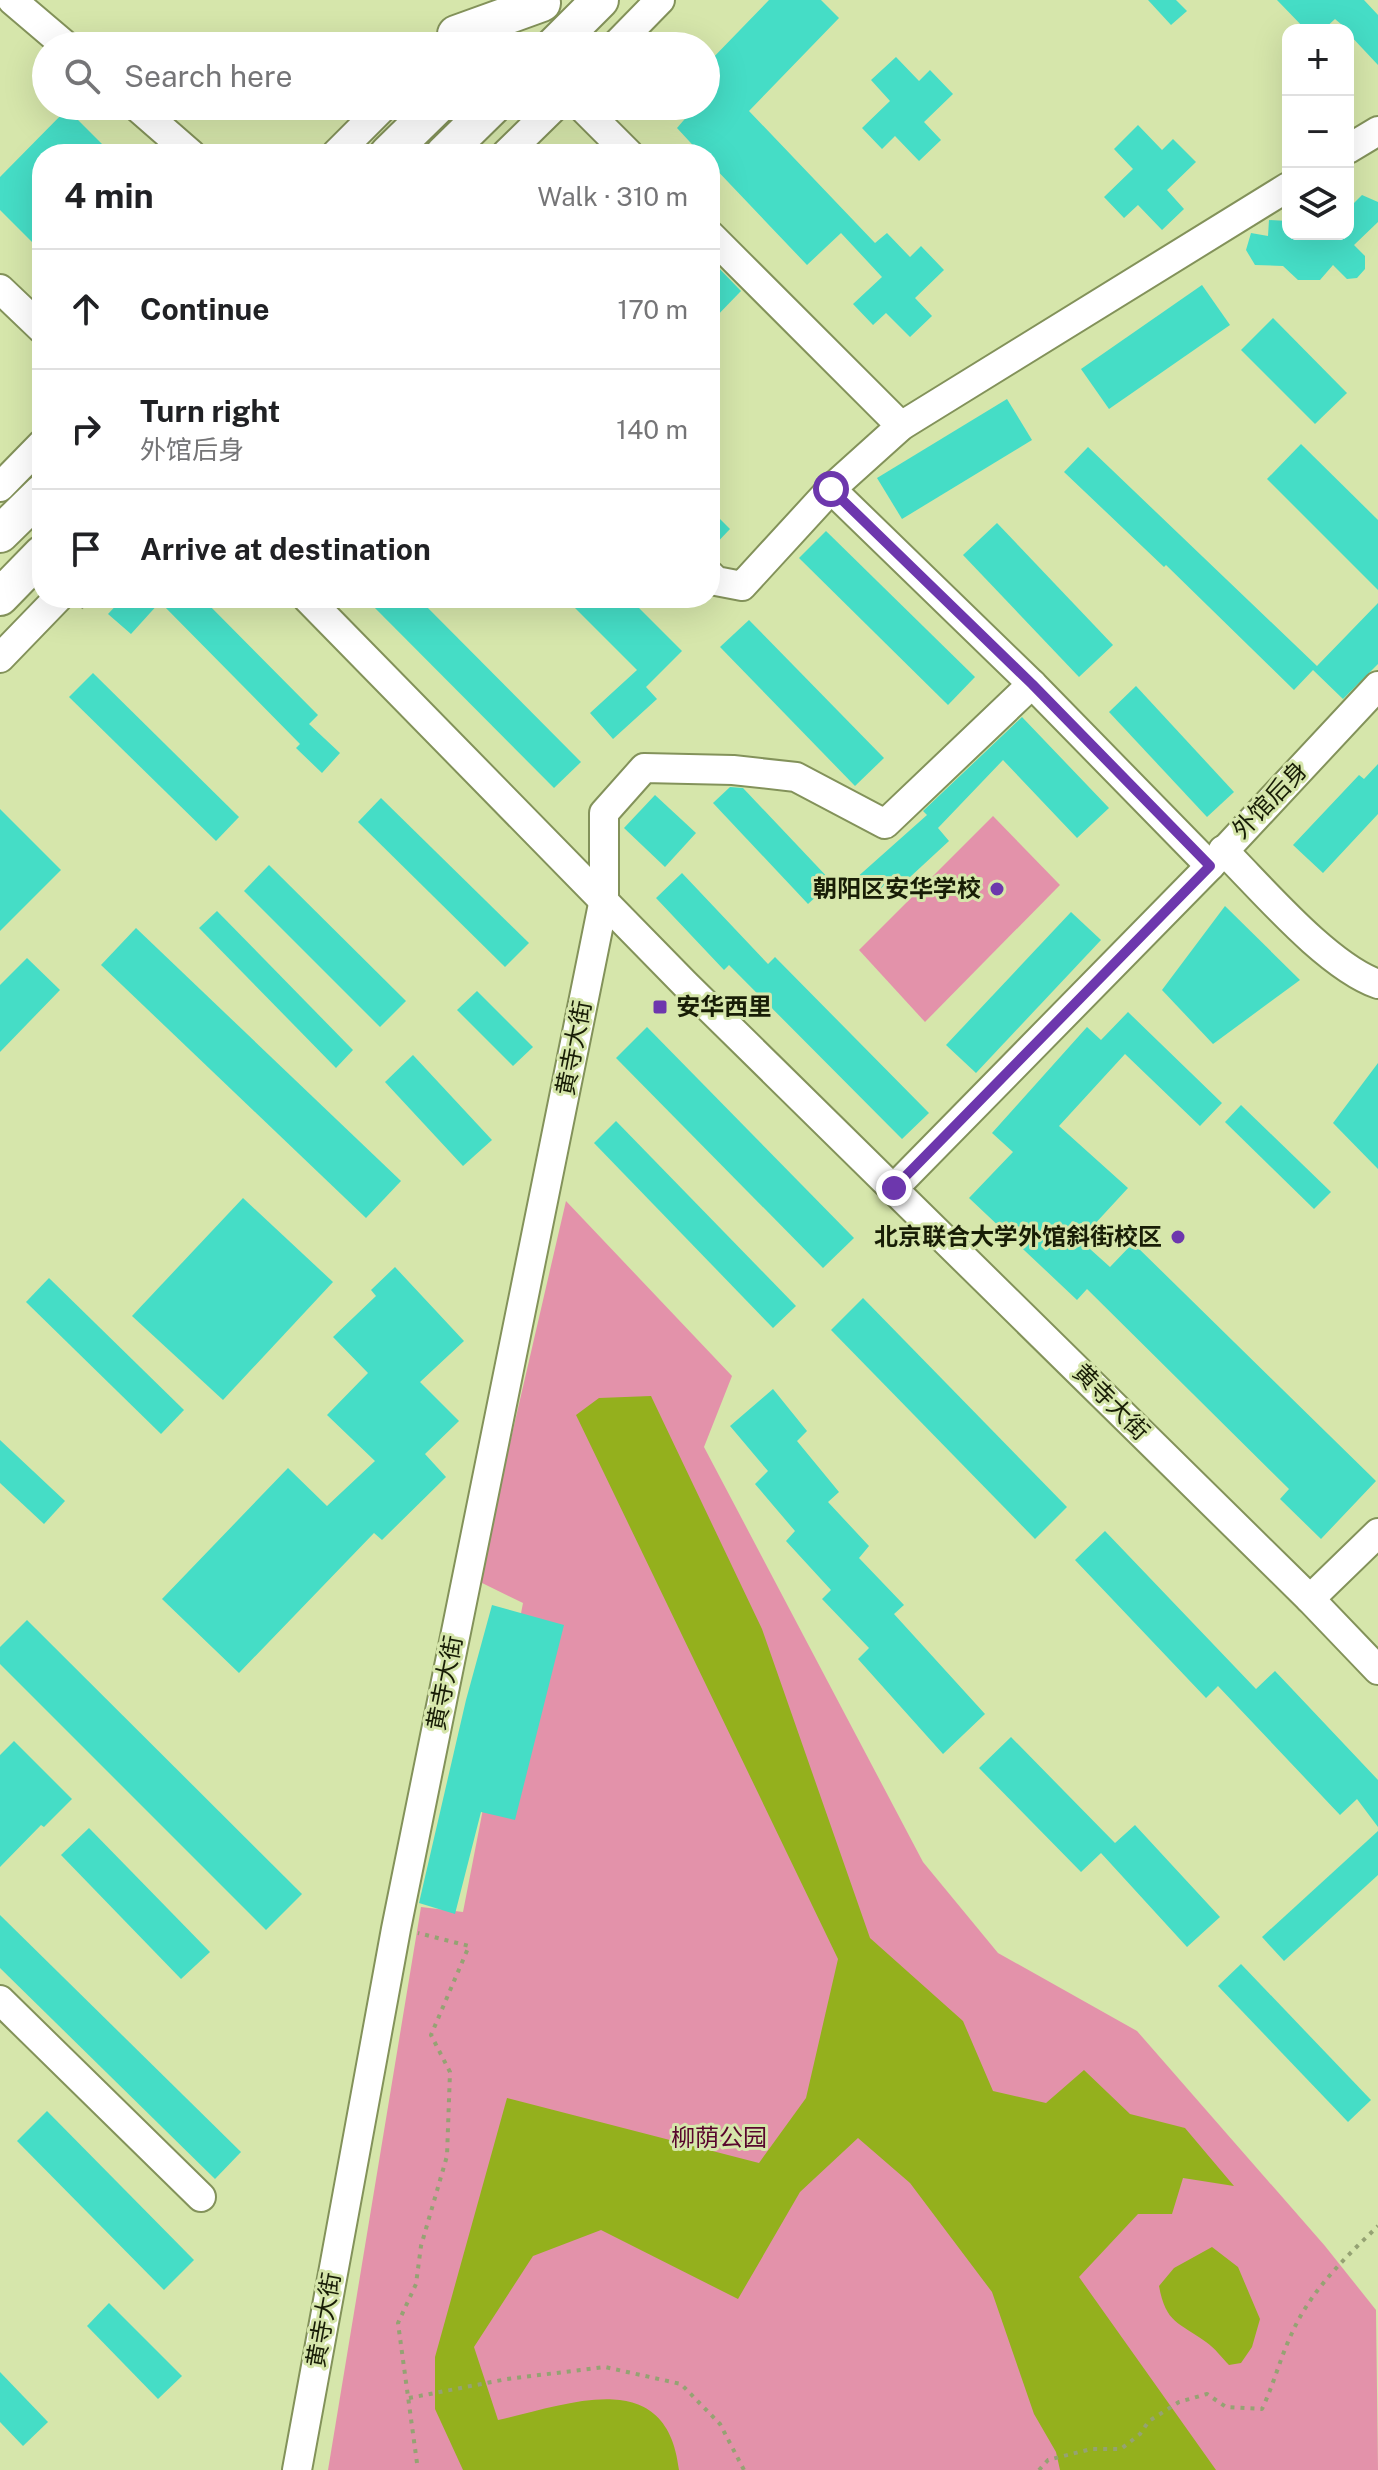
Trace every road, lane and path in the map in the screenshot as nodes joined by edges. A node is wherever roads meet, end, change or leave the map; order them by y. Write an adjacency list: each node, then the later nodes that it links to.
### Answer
1 (12, 0): 6 (street)
2 (490, 0): 7 (street)
3 (600, 0): 10 (main road)
4 (660, 0): 11 (street)
5 (543, 2): 8 (main road); 9 (main road)
6 (50, 32)
7 (458, 32)
8 (470, 32)
9 (512, 32)
10 (568, 32)
11 (629, 32)
12 (152, 120): 19 (street)
13 (370, 120): 20 (street)
14 (423, 120): 21 (main road)
15 (479, 120): 22 (main road)
16 (541, 120): 23 (street)
17 (595, 120): 24 (street)
18 (1378, 131): 25 (street)
19 (180, 144)
20 (346, 144)
21 (398, 144)
22 (454, 144)
23 (516, 144)
24 (619, 144)
25 (1354, 145)
26 (1282, 191): 30 (street)
27 (720, 245): 30 (street)
28 (0, 289): 29 (street)
29 (32, 319)
30 (901, 426): 33 (street)
31 (32, 454): 32 (street)
32 (0, 487)
33 (831, 489): 37 (street); 42 (street)
34 (32, 503): 35 (main road)
35 (0, 534)
36 (32, 564): 38 (main road)
37 (720, 582)
38 (0, 597)
39 (48, 608): 41 (street)
40 (317, 608): 45 (street, 黄寺大街)
41 (0, 658)
42 (1032, 684): 44 (street); 45 (street, 黄寺大街)
43 (1378, 686): 44 (street, 外馆后身)
44 (1216, 858): 46 (street); 47 (street, 外馆后身)
45 (604, 899): 47 (street, 黄寺大街); 51 (street, 黄寺大街)
46 (1378, 984)
47 (894, 1188): 49 (street, 黄寺大街)
48 (1378, 1533): 49 (street)
49 (1310, 1599): 50 (street, 黄寺大街)
50 (1378, 1670)
51 (396, 1929): 55 (path); 57 (street, 黄寺大街)
52 (0, 2000): 53 (street)
53 (201, 2197)
54 (1378, 2226): 59 (path)
55 (411, 2398): 56 (path); 58 (path)
56 (417, 2463)
57 (297, 2470)
58 (744, 2470)
59 (1039, 2470)

